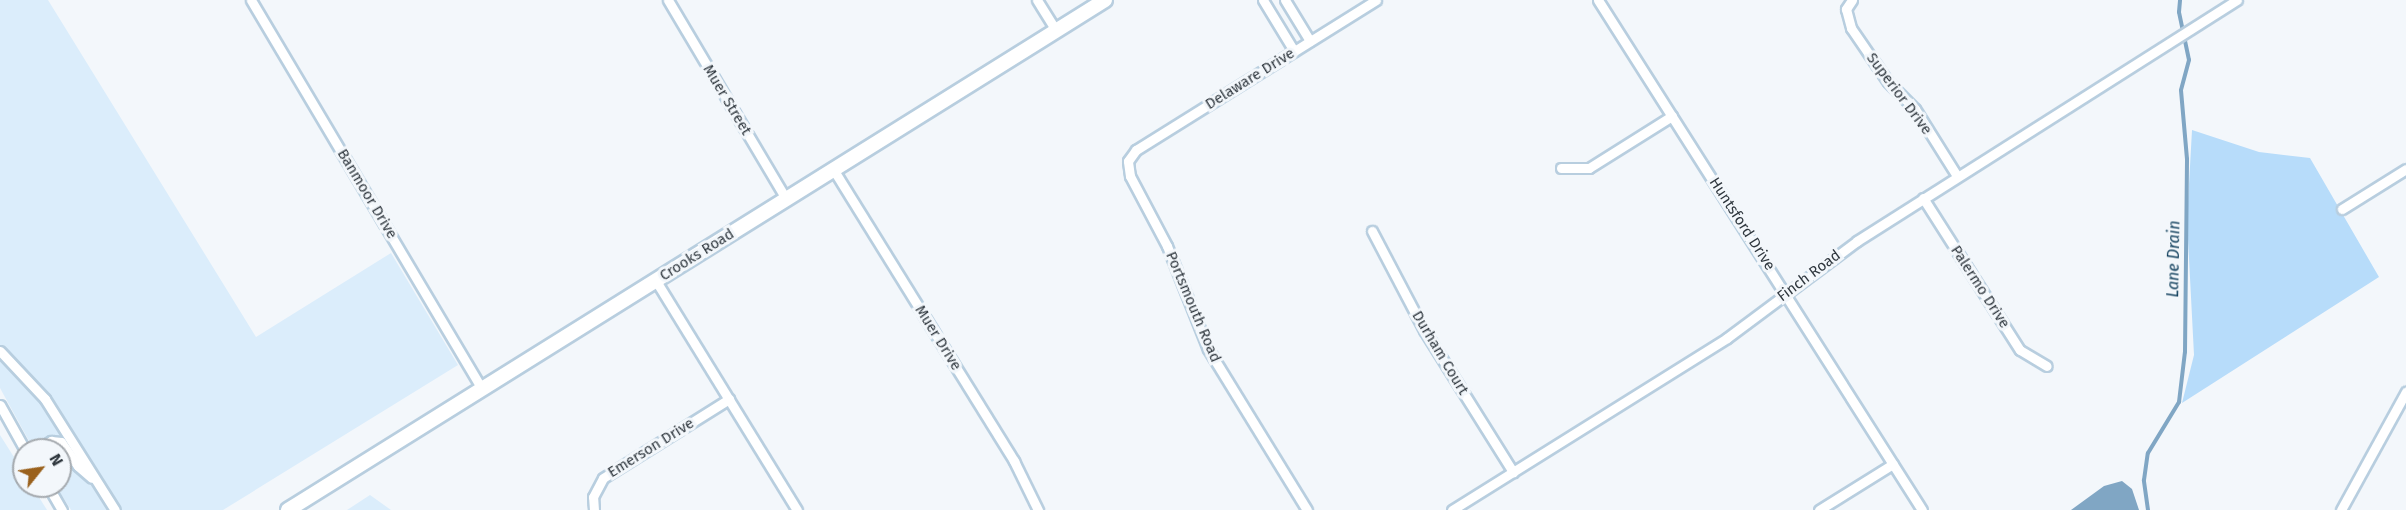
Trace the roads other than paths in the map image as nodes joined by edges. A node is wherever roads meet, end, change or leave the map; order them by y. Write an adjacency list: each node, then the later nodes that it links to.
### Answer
1 (251, 0): 30 (street, Banmoor Drive)
2 (668, 0): 21 (street, Muer Street)
3 (1037, 0): 11 (street)
4 (1105, 0): 11 (main road, Crooks Road)
5 (1263, 0): 13 (street)
6 (1285, 0): 12 (street)
7 (1376, 0): 12 (street, Delaware Drive)
8 (1598, 0): 14 (street, Huntsford Drive)
9 (1852, 0): 19 (street, Superior Drive)
10 (2237, 0): 19 (street, Finch Road)
11 (1056, 31): 17 (main road, Crooks Road)
12 (1310, 41): 13 (street, Delaware Drive)
13 (1294, 51): 15 (street, Delaware Drive)
14 (1672, 116): 16 (street); 25 (street, Huntsford Drive)
15 (1128, 161): 44 (street, Portsmouth Road)
16 (1561, 168)
17 (833, 169): 21 (main road, Crooks Road); 43 (street, Muer Drive)
18 (2406, 169): 22 (street)
19 (1956, 176): 20 (street, Finch Road)
20 (1923, 198): 25 (street, Finch Road); 29 (street, Palermo Drive)
21 (786, 199): 24 (main road, Crooks Road)
22 (2342, 209)
23 (1372, 231): 37 (street, Durham Court)
24 (656, 280): 30 (main road, Crooks Road); 32 (street)
25 (1786, 292): 36 (street, Huntsford Drive); 37 (street, Finch Road)
26 (0, 351): 27 (street)
27 (11, 360): 28 (street); 38 (street)
28 (0, 363)
29 (2047, 366)
30 (482, 390): 40 (main road, Crooks Road)
31 (2406, 392): 48 (street)
32 (729, 399): 41 (street, Emerson Drive); 42 (street)
33 (0, 405): 34 (street)
34 (18, 438)
35 (72, 458): 38 (street)
36 (1893, 464): 46 (street); 47 (street, Huntsford Drive)
37 (1513, 472): 45 (street, Finch Road)
38 (97, 481): 39 (street)
39 (115, 510)
40 (288, 510)
41 (594, 510)
42 (797, 510)
43 (1038, 510)
44 (1307, 510)
45 (1452, 510)
46 (1820, 510)
47 (1922, 510)
48 (2341, 510)

